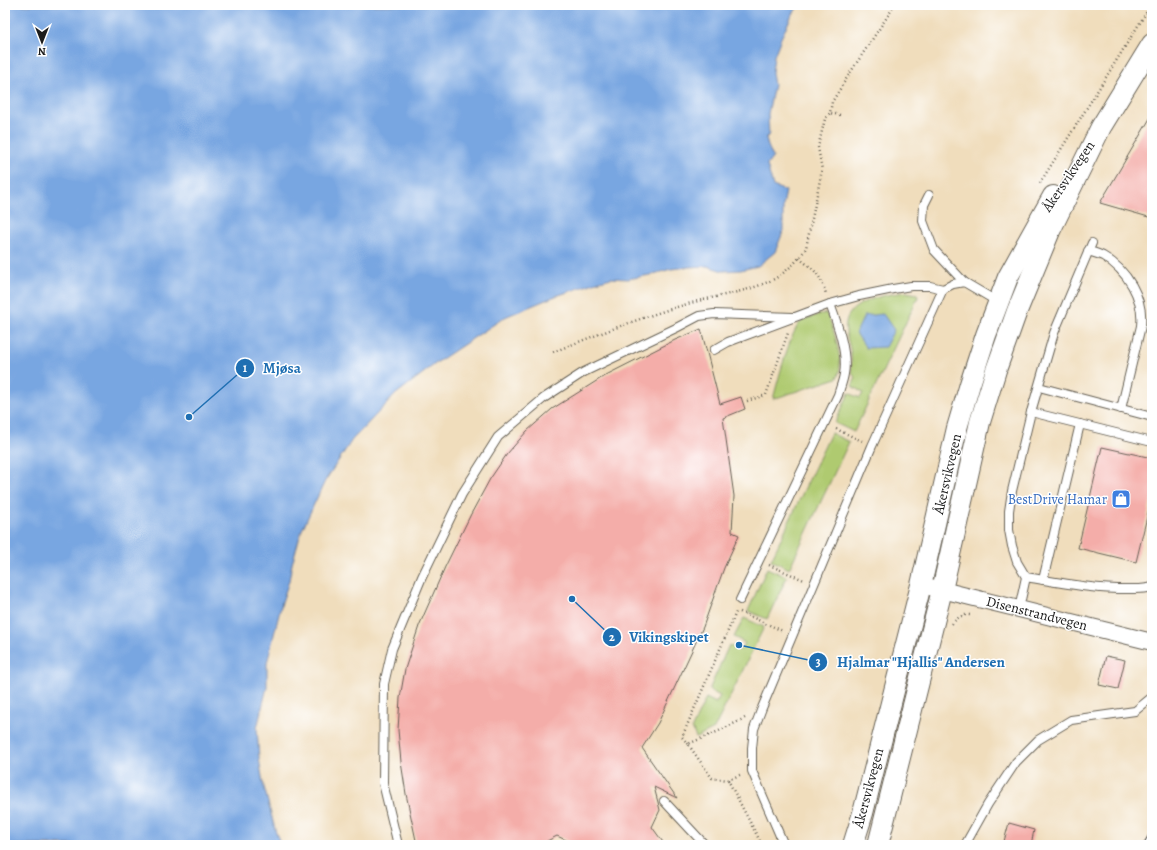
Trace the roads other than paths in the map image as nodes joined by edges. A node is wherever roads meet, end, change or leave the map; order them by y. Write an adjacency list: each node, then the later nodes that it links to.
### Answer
1 (1152, 44): 6 (street, Åkersvikvegen)
2 (929, 195): 3 (lane)
3 (964, 282): 4 (lane); 6 (lane)
4 (943, 289): 5 (lane); 27 (lane)
5 (830, 304): 7 (lane); 20 (lane)
6 (1007, 307): 17 (street, Åkersvikvegen); 19 (street, Åkersvikvegen)
7 (793, 317): 8 (lane); 25 (lane)
8 (714, 350)
9 (1038, 387): 10 (lane); 10 (lane); 11 (lane)
10 (1122, 409): 12 (lane)
11 (1031, 412): 13 (lane); 15 (lane)
12 (1152, 417)
13 (1080, 424): 14 (lane); 16 (lane)
14 (1152, 442)
15 (1026, 577): 16 (lane); 21 (lane)
16 (1044, 580): 18 (lane)
17 (921, 585): 19 (street, Disenstrandvegen); 28 (street, Åkersvikvegen)
18 (1152, 588)
19 (942, 590): 21 (street, Disenstrandvegen); 29 (street, Åkersvikvegen)
20 (740, 600)
21 (1019, 608): 22 (street, Disenstrandvegen)
22 (1152, 642)
23 (1152, 697): 30 (lane)
24 (664, 801): 26 (lane)
25 (398, 845)
26 (705, 845)
27 (784, 845)
28 (853, 845)
29 (878, 845)
30 (966, 845)

